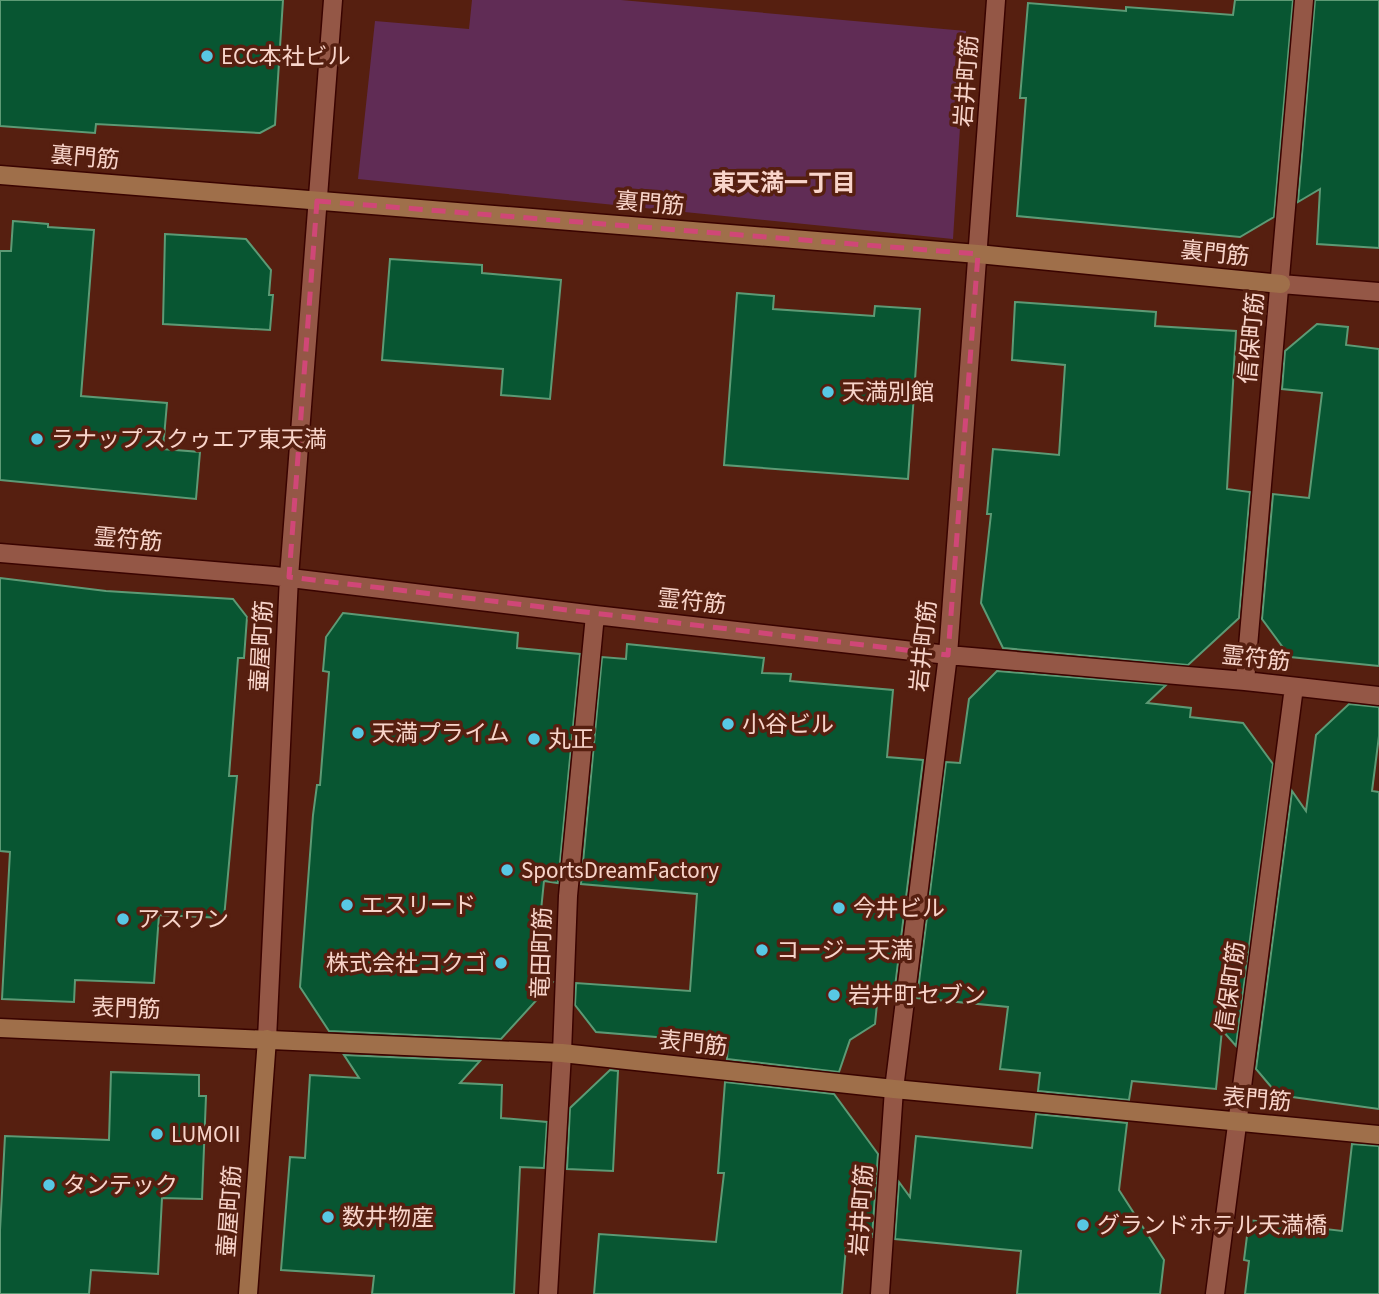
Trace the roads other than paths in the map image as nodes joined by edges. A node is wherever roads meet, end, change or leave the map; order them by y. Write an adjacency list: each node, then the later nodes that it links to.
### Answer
1 (333, 0): 5 (street, 壷屋町筋)
2 (996, 0): 6 (street, 岩井町筋)
3 (1304, 0): 7 (street, 信保町筋)
4 (0, 175): 5 (street, 裏門筋)
5 (317, 201): 6 (street, 裏門筋); 10 (street, 壷屋町筋)
6 (978, 254): 7 (street, 裏門筋); 12 (street, 岩井町筋)
7 (1281, 284): 8 (street, 裏門筋); 13 (street, 信保町筋)
8 (1379, 292)
9 (0, 553): 10 (street, 霊符筋)
10 (289, 577): 11 (street, 霊符筋); 17 (street, 壷屋町筋)
11 (595, 615): 12 (street, 霊符筋); 18 (street, 竜田町筋)
12 (948, 655): 13 (street, 霊符筋); 19 (street, 岩井町筋)
13 (1245, 681): 14 (street, 霊符筋)
14 (1294, 687): 15 (street, 霊符筋); 20 (street, 信保町筋)
15 (1379, 696)
16 (0, 1028): 17 (street, 表門筋)
17 (267, 1039): 18 (street, 表門筋); 22 (street, 壷屋町筋)
18 (562, 1053): 19 (street, 表門筋); 23 (street, 竜田町筋)
19 (894, 1089): 20 (street, 表門筋); 24 (street, 岩井町筋)
20 (1237, 1122): 21 (street, 表門筋); 25 (street, 信保町筋)
21 (1379, 1135)
22 (248, 1294)
23 (548, 1294)
24 (880, 1294)
25 (1215, 1294)

